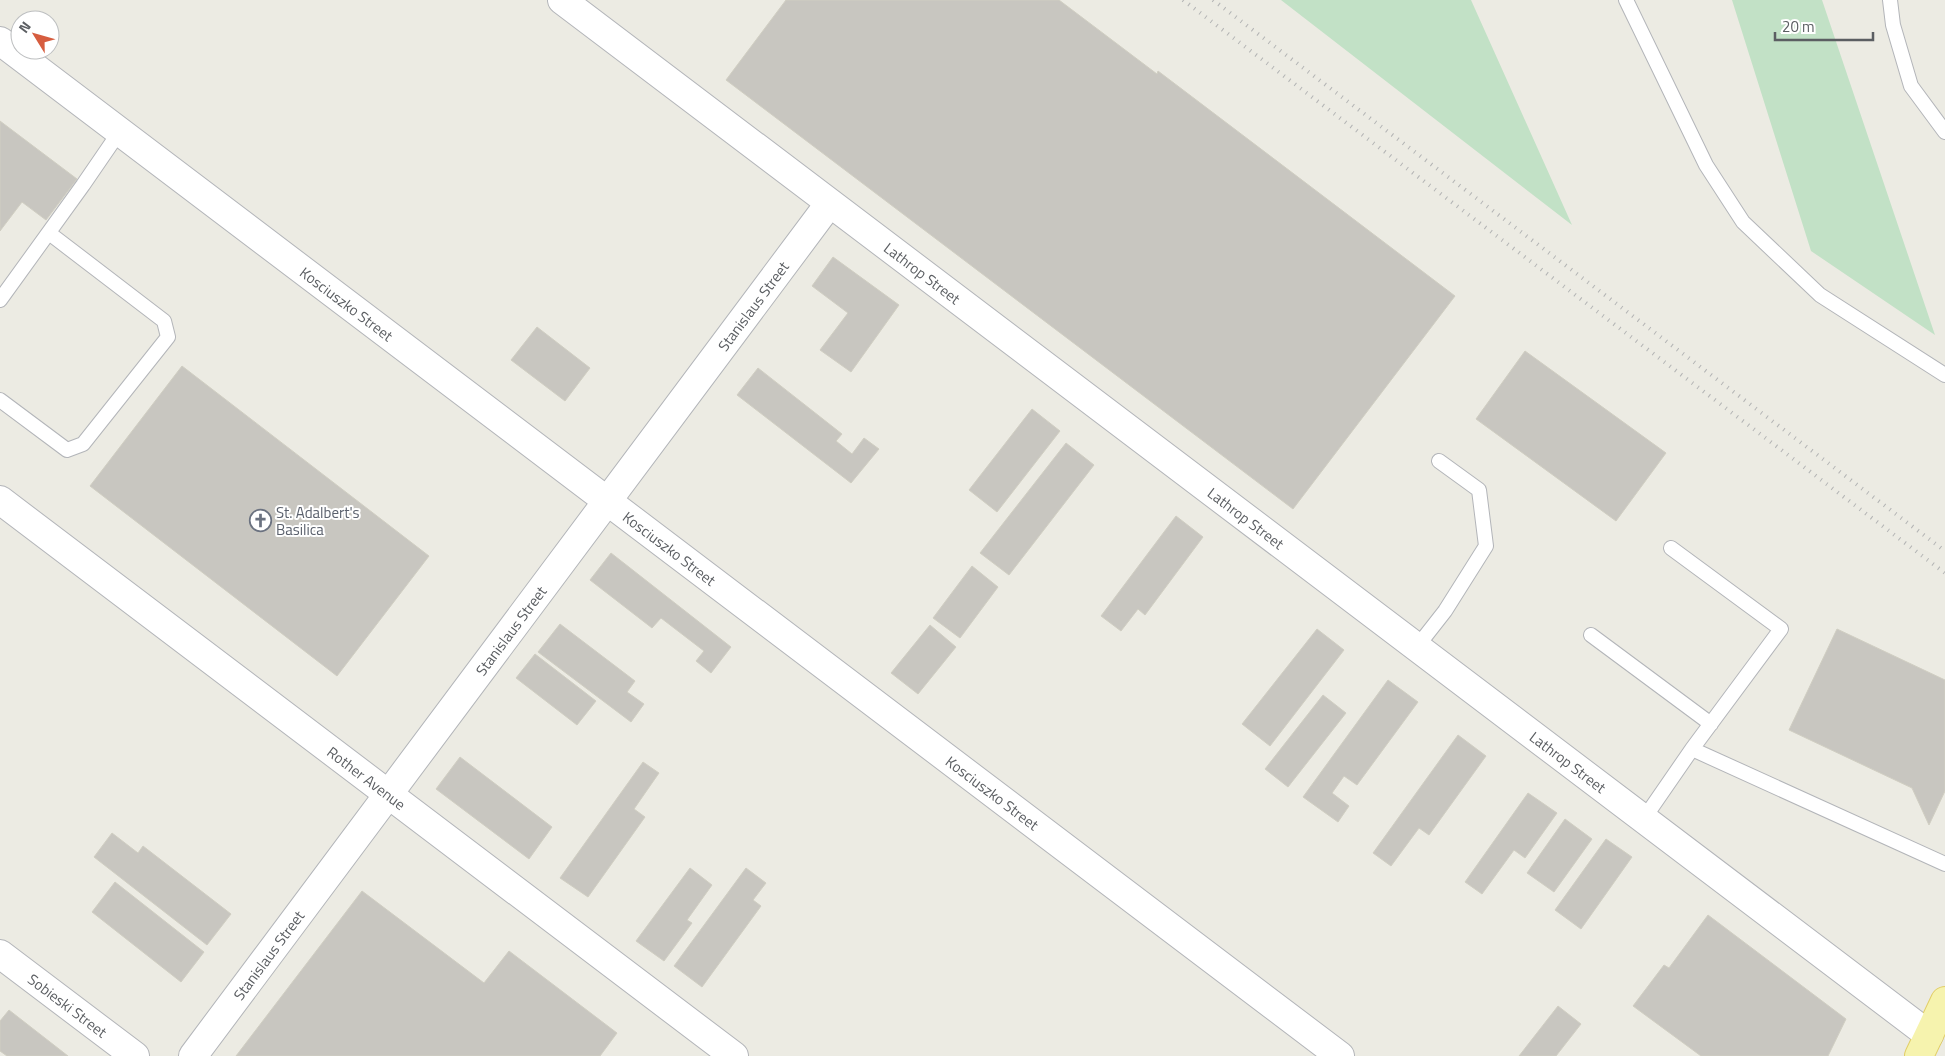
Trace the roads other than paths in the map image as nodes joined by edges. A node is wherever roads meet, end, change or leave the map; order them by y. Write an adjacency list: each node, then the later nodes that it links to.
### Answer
1 (562, 0): 7 (street, Lathrop Street)
2 (1626, 0): 10 (lane)
3 (1890, 0): 6 (lane)
4 (0, 41): 5 (street, Kosciuszko Street)
5 (120, 131): 8 (lane); 14 (street, Kosciuszko Street)
6 (1945, 132)
7 (829, 204): 14 (street, Stanislaus Street); 17 (street, Lathrop Street)
8 (49, 232): 9 (lane); 11 (lane)
9 (0, 300)
10 (1945, 375)
11 (0, 400)
12 (1439, 461): 17 (lane)
13 (0, 500): 20 (street, Rother Avenue)
14 (606, 501): 20 (street, Stanislaus Street); 29 (street, Kosciuszko Street)
15 (1671, 548): 18 (lane)
16 (1591, 635): 18 (lane)
17 (1416, 648): 21 (street, Lathrop Street)
18 (1711, 724): 19 (lane)
19 (1692, 749): 21 (lane); 22 (lane)
20 (388, 795): 27 (street, Stanislaus Street); 28 (street, Rother Avenue)
21 (1643, 820): 25 (street, Lathrop Street)
22 (1945, 864)
23 (0, 954): 26 (street, Sobieski Street)
24 (1945, 1001): 25 (main road)
25 (1931, 1042)
26 (136, 1056)
27 (193, 1056)
28 (734, 1056)
29 (1340, 1056)

